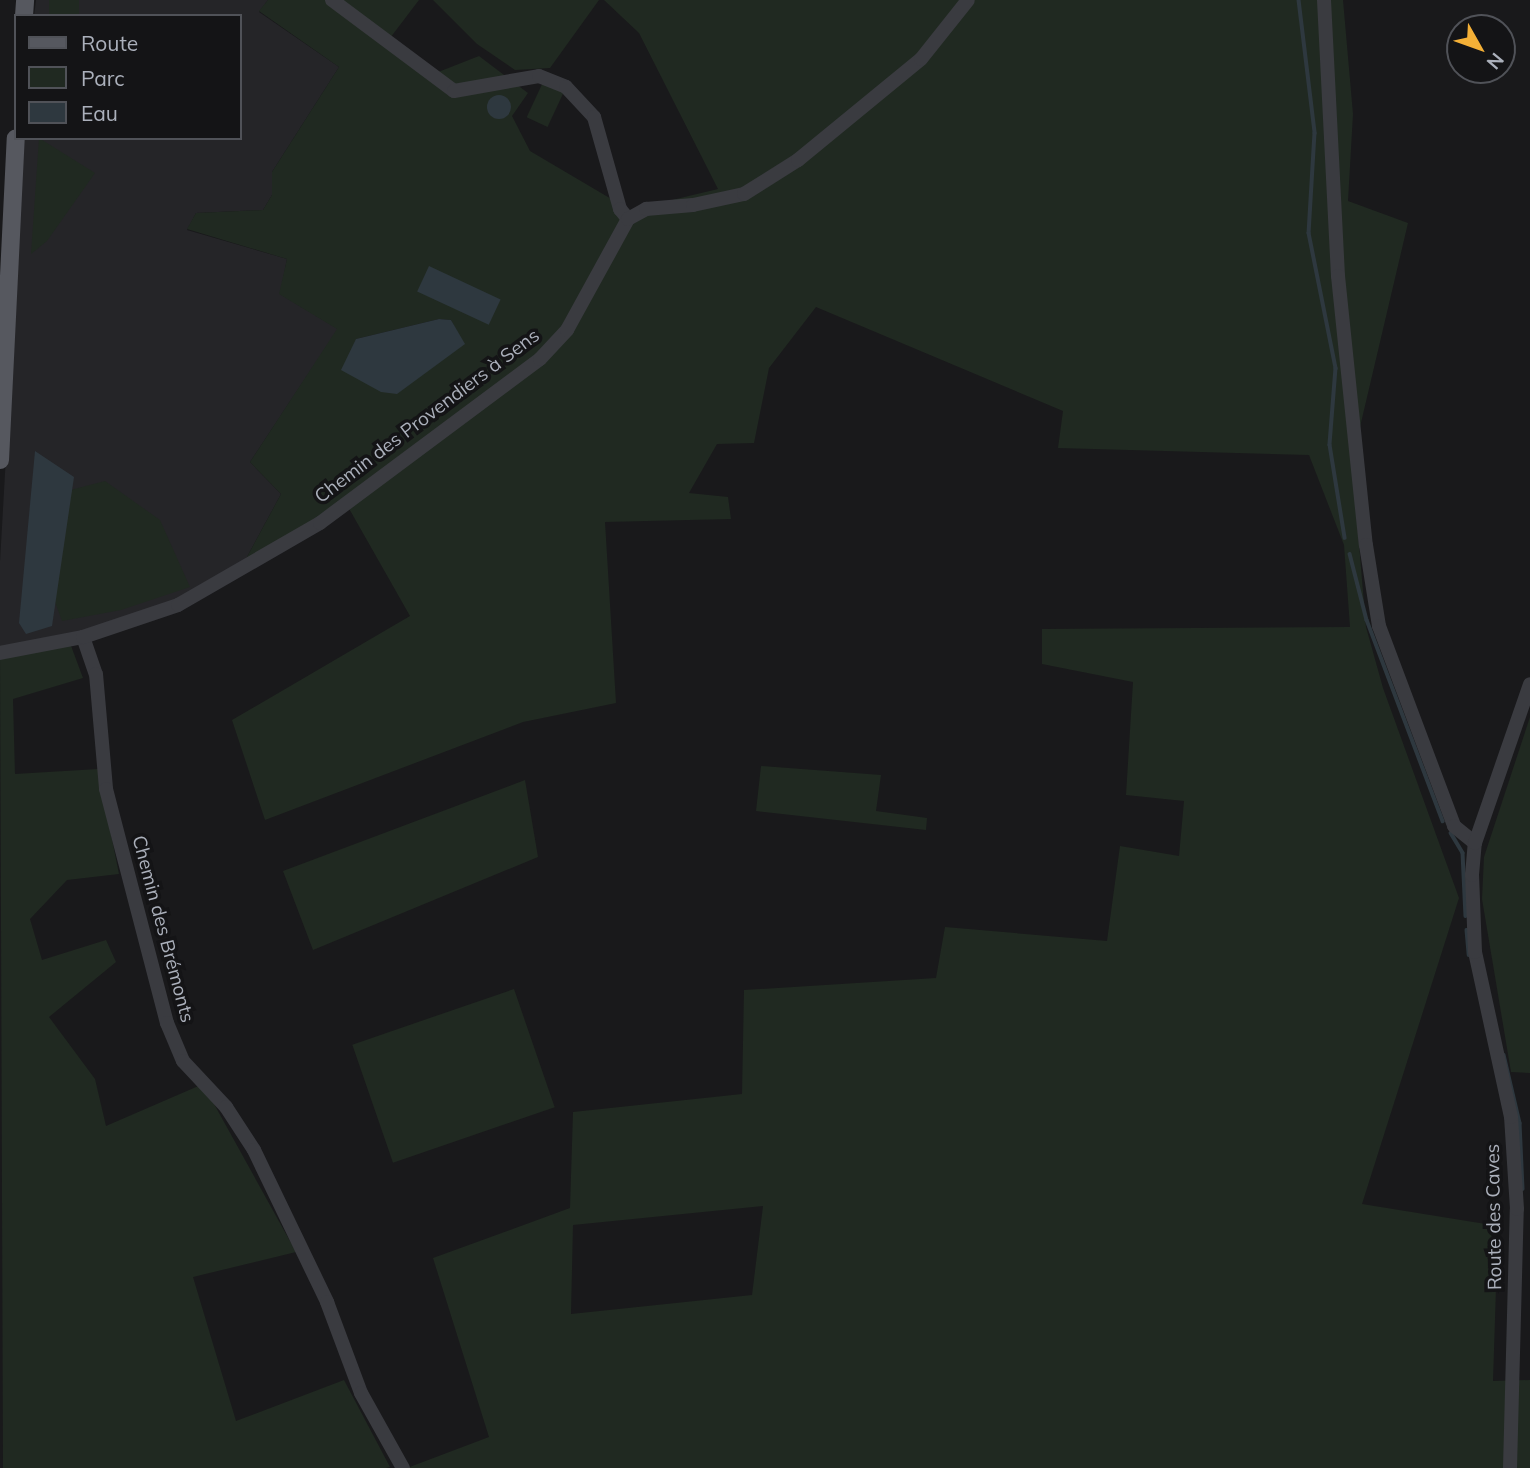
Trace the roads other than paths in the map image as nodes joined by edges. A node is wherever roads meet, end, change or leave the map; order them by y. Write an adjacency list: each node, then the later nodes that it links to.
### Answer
1 (332, 0): 5 (street)
2 (968, 0): 5 (street)
3 (1324, 0): 11 (street)
4 (16, 140): 6 (main road)
5 (628, 219): 8 (street, Chemin des Provendiers à Sens)
6 (1, 443): 7 (main road)
7 (0, 460)
8 (83, 637): 9 (street, Chemin des Provendiers à Sens); 12 (street, Chemin des Brémonts)
9 (0, 653)
10 (1530, 684): 11 (street, Route des Caves)
11 (1475, 843): 13 (street, Route des Caves)
12 (403, 1468)
13 (1510, 1468)

